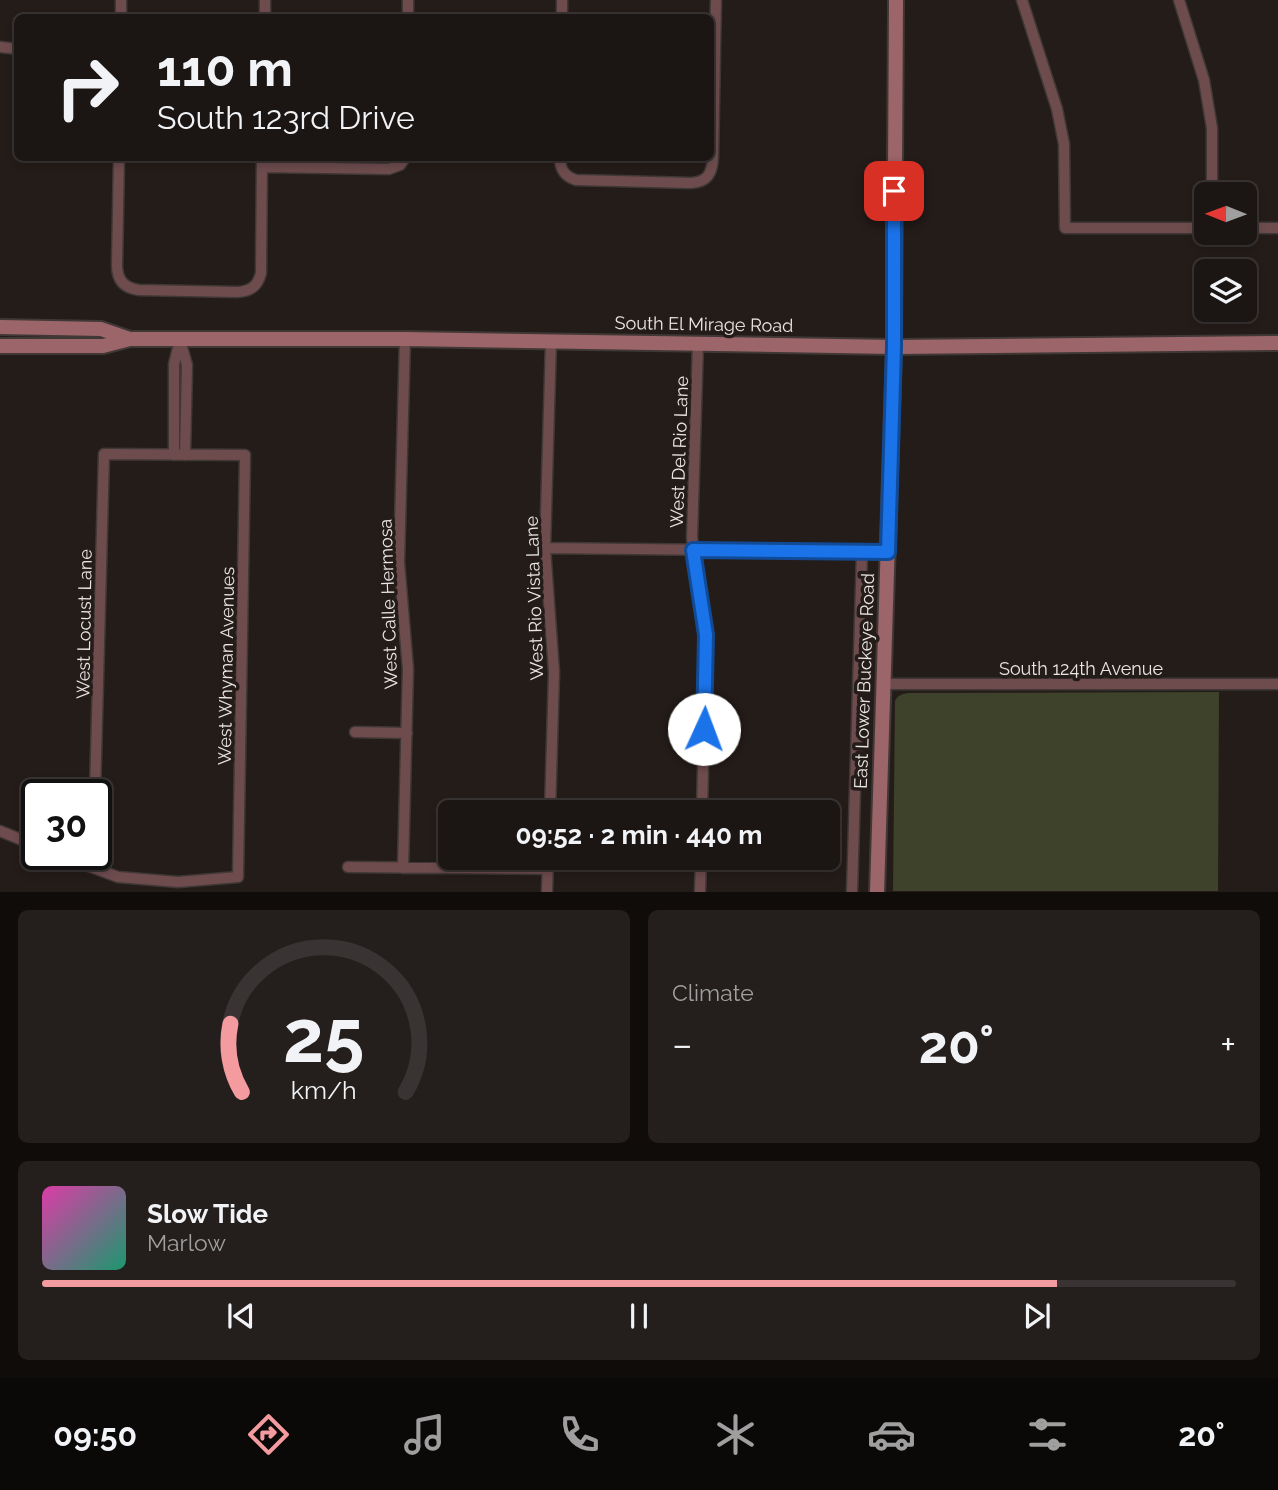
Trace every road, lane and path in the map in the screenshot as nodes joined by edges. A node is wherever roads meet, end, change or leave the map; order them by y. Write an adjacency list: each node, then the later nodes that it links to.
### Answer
1 (716, 0): 5 (street)
2 (896, 0): 23 (main road, East Lower Buckeye Road)
3 (1022, 0): 12 (street)
4 (1178, 0): 11 (street)
5 (714, 105)
6 (119, 161): 10 (street)
7 (402, 161): 10 (street)
8 (561, 161): 9 (street)
9 (713, 161)
10 (262, 162)
11 (1212, 182)
12 (1194, 228)
13 (1257, 228): 14 (street)
14 (1278, 228)
15 (0, 327): 16 (main road, South El Mirage Road)
16 (130, 339): 18 (main road, South El Mirage Road); 22 (main road, South El Mirage Road)
17 (405, 339): 18 (main road, South El Mirage Road); 19 (main road, South El Mirage Road); 32 (street, West Calle Hermosa)
18 (180, 340): 24 (street)
19 (551, 341): 20 (main road, South El Mirage Road); 25 (street, West Rio Vista Lane)
20 (698, 343): 23 (main road, South El Mirage Road); 26 (street, West Del Rio Lane)
21 (1278, 343): 23 (main road, South El Mirage Road)
22 (0, 346)
23 (894, 347): 28 (main road, East Lower Buckeye Road)
24 (180, 455): 33 (street, West Locust Lane); 41 (street, West Whyman Avenues)
25 (545, 548): 26 (street); 34 (street, West Rio Vista Lane)
26 (693, 550): 27 (street); 35 (street, West Del Rio Lane)
27 (862, 551): 28 (street); 46 (street)
28 (888, 552): 29 (main road, East Lower Buckeye Road)
29 (883, 684): 30 (street, South 124th Avenue); 47 (main road, East Lower Buckeye Road)
30 (1278, 684)
31 (355, 732): 32 (street)
32 (407, 733): 39 (street, West Calle Hermosa)
33 (95, 779)
34 (550, 800)
35 (702, 800)
36 (0, 831): 37 (street)
37 (21, 840)
38 (348, 867): 39 (street)
39 (403, 868): 40 (street)
40 (438, 868)
41 (103, 870)
42 (548, 870): 44 (street)
43 (701, 870): 45 (street)
44 (547, 891)
45 (700, 891)
46 (852, 891)
47 (877, 891)

